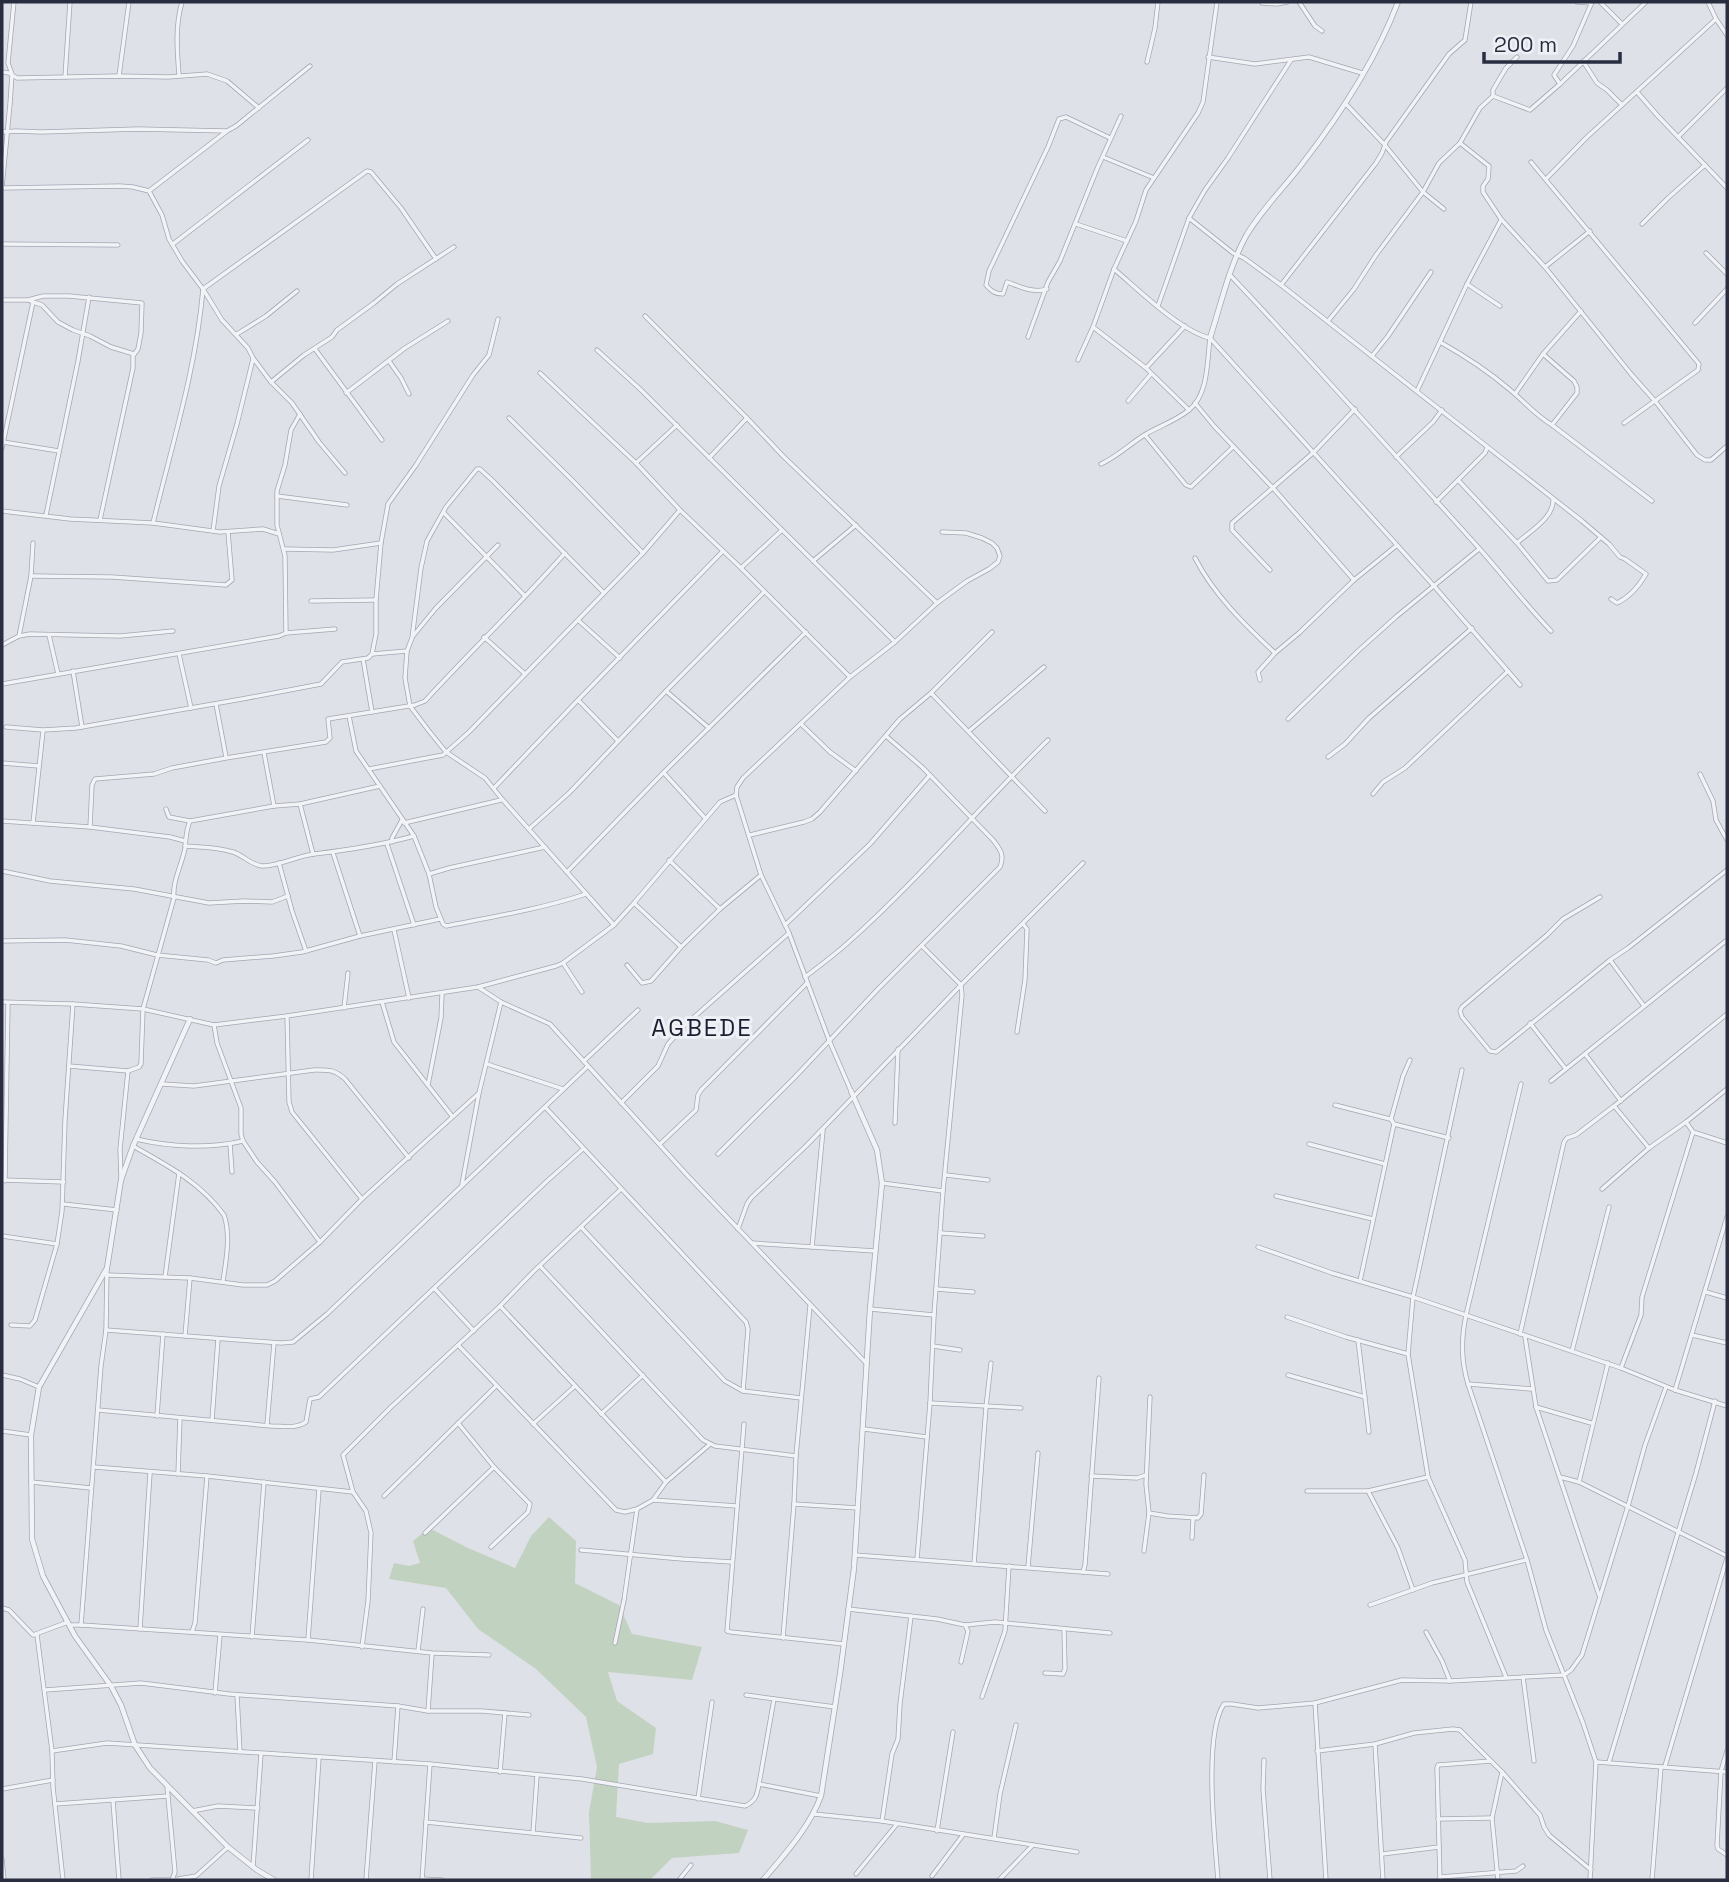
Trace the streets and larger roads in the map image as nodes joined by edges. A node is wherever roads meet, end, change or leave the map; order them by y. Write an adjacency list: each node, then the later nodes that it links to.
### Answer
1 (14, 2): 29 (street)
2 (70, 2): 32 (street)
3 (129, 2): 31 (street)
4 (181, 2): 30 (street)
5 (1158, 2): 25 (street)
6 (1217, 2): 21 (street)
7 (1287, 2): 16 (street)
8 (1299, 2): 19 (street)
9 (1398, 2): 28 (street)
10 (1471, 2): 48 (street)
11 (1577, 2): 12 (street)
12 (1592, 2): 33 (street)
13 (1600, 2): 18 (street)
14 (1646, 2): 18 (street)
15 (1708, 2): 17 (street)
16 (1262, 3)
17 (1716, 19): 20 (street); 35 (street)
18 (1622, 24): 24 (street)
19 (1322, 31)
20 (1727, 32)
21 (1208, 57): 23 (street); 52 (street)
22 (1517, 57): 36 (street)
23 (1291, 60): 28 (street); 59 (street)
24 (1583, 61): 33 (street); 38 (street)
25 (1147, 62)
26 (310, 66): 39 (street)
27 (2, 72): 29 (street)
28 (1362, 73): 37 (street)
29 (12, 74): 32 (street); 43 (street)
30 (179, 75): 31 (street); 39 (street)
31 (119, 76): 32 (street)
32 (65, 77)
33 (1560, 84): 36 (street)
34 (1727, 88): 44 (street)
35 (1636, 92): 38 (street); 44 (street)
36 (1493, 96): 47 (street)
37 (1345, 103): 48 (street); 70 (street)
38 (1622, 105): 53 (street)
39 (259, 108): 41 (street)
40 (1121, 116): 45 (street)
41 (227, 131): 43 (street); 56 (street)
42 (2, 132): 43 (street)
43 (8, 133): 54 (street)
44 (1678, 137): 51 (street)
45 (1110, 138): 49 (street); 80 (street)
46 (308, 140): 66 (street)
47 (1460, 143): 57 (street); 60 (street)
48 (1384, 144): 57 (street); 78 (street)
49 (1103, 157): 52 (street); 61 (street)
50 (1531, 162): 53 (street)
51 (1705, 166): 55 (street); 62 (street)
52 (1154, 178): 64 (street)
53 (1546, 179): 63 (street)
54 (2, 188): 56 (street)
55 (1727, 188)
56 (149, 191): 66 (street)
57 (1423, 192): 58 (street); 93 (street)
58 (1444, 209)
59 (1189, 218): 70 (street); 87 (street)
60 (1501, 219): 72 (street); 77 (street)
61 (1076, 224): 64 (street); 80 (street)
62 (1642, 224)
63 (1590, 231): 72 (street); 119 (street)
64 (1127, 241): 73 (street)
65 (2, 244): 67 (street)
66 (173, 244): 79 (street)
67 (118, 245)
68 (454, 247): 71 (street)
69 (1706, 253): 75 (street)
70 (1237, 256): 76 (street); 78 (street)
71 (436, 260): 79 (street); 102 (street)
72 (1545, 267): 89 (street)
73 (1114, 269): 87 (street); 96 (street)
74 (1431, 272): 106 (street)
75 (1727, 274)
76 (1230, 275): 100 (street); 121 (street)
77 (1467, 284): 88 (street); 101 (street)
78 (1281, 285): 93 (street)
79 (204, 289): 98 (street); 156 (street)
80 (1046, 289): 99 (street)
81 (1727, 289): 94 (street)
82 (297, 291): 98 (street)
83 (89, 297): 85 (street); 97 (street); 104 (street)
84 (2, 300): 85 (street)
85 (28, 300): 86 (street)
86 (33, 302): 97 (street); 132 (street)
87 (1158, 306): 95 (street)
88 (1500, 306)
89 (1581, 311): 105 (street); 119 (street)
90 (645, 316): 126 (street)
91 (498, 319): 165 (street)
92 (448, 321): 109 (street)
93 (1328, 321): 106 (street)
94 (1695, 323)
95 (1185, 326): 100 (street); 110 (street)
96 (1093, 327): 108 (street); 110 (street)
97 (83, 334): 104 (street); 137 (street)
98 (237, 334): 107 (street)
99 (1028, 337)
100 (1210, 338): 120 (street); 138 (street)
101 (1440, 342): 114 (street); 117 (street)
102 (314, 349): 113 (street); 115 (street)
103 (597, 350): 128 (street)
104 (134, 354): 155 (street)
105 (1543, 354): 117 (street); 129 (street)
106 (1372, 356): 114 (street)
107 (253, 358): 113 (street); 159 (street)
108 (1077, 360)
109 (389, 361): 115 (street); 116 (street)
110 (1146, 368): 112 (street)
111 (540, 373): 141 (street)
112 (1151, 374): 118 (street); 122 (street)
113 (271, 382): 124 (street)
114 (1417, 391): 123 (street)
115 (346, 393): 131 (street)
116 (409, 394)
117 (1515, 394): 129 (street)
118 (1128, 401)
119 (1655, 401): 127 (street); 133 (street)
120 (1195, 404): 122 (street); 134 (street)
121 (1355, 409): 138 (street); 139 (street)
122 (1189, 410): 130 (street)
123 (1442, 410): 135 (street); 139 (street)
124 (300, 415): 143 (street); 146 (street)
125 (509, 418): 173 (street)
126 (747, 418): 140 (street); 157 (street)
127 (1624, 423)
128 (677, 425): 140 (street); 141 (street)
129 (1552, 425): 148 (street)
130 (1145, 435): 134 (street); 142 (street)
131 (382, 440)
132 (3, 442): 136 (street); 137 (street)
133 (1727, 446)
134 (1233, 447): 145 (street)
135 (1487, 447): 144 (street); 147 (street)
136 (2, 448)
137 (59, 451): 154 (street)
138 (1314, 452): 145 (street); 168 (street)
139 (1396, 457): 149 (street)
140 (709, 458): 158 (street)
141 (636, 463): 151 (street)
142 (1101, 464)
143 (345, 473)
144 (1458, 480): 149 (street); 166 (street)
145 (1273, 488): 178 (street); 180 (street)
146 (277, 496): 150 (street); 162 (street)
147 (1553, 499): 163 (street); 166 (street)
148 (1652, 501)
149 (1436, 502): 170 (street)
150 (347, 505)
151 (680, 510): 171 (street); 173 (street)
152 (2, 511): 154 (street)
153 (444, 513): 172 (street); 174 (street); 200 (street)
154 (46, 515): 155 (street)
155 (100, 520): 156 (street)
156 (153, 523): 159 (street)
157 (856, 525): 176 (street); 188 (street)
158 (782, 530): 176 (street); 177 (street)
159 (213, 531): 161 (street)
160 (942, 531): 188 (street)
161 (228, 532): 162 (street); 179 (street)
162 (279, 534): 169 (street)
163 (1601, 537): 166 (street); 185 (street)
164 (33, 543): 179 (street)
165 (381, 543): 169 (street); 186 (street)
166 (1517, 543)
167 (498, 545): 174 (street)
168 (1396, 546): 180 (street); 181 (street)
169 (284, 549): 196 (street)
170 (1479, 549): 181 (street); 193 (street)
171 (723, 551): 177 (street); 207 (street)
172 (565, 553): 183 (street); 184 (street)
173 (643, 554): 183 (street)
174 (487, 557): 184 (street); 200 (street)
175 (1195, 558): 204 (street)
176 (813, 561): 201 (street)
177 (741, 568): 182 (street)
178 (1270, 570)
179 (31, 576): 198 (street)
180 (1354, 580): 204 (street)
181 (1434, 586): 190 (street); 226 (street)
182 (764, 592): 194 (street); 218 (street)
183 (604, 593): 189 (street)
184 (526, 597): 199 (street)
185 (1611, 599)
186 (376, 600): 187 (street); 206 (street)
187 (311, 601)
188 (937, 603): 201 (street)
189 (579, 621): 207 (street); 213 (street)
190 (1472, 628): 211 (street); 238 (street)
191 (335, 629): 196 (street)
192 (173, 631): 197 (street)
193 (1551, 631)
194 (806, 632): 214 (street); 230 (street)
195 (992, 632): 219 (street)
196 (286, 633): 205 (street)
197 (49, 634): 198 (street); 212 (street)
198 (19, 636): 202 (street)
199 (484, 637): 213 (street); 222 (street)
200 (412, 638): 203 (street)
201 (895, 642): 214 (street)
202 (2, 645)
203 (407, 651): 206 (street); 222 (street)
204 (1275, 653): 215 (street)
205 (178, 654): 210 (street); 223 (street)
206 (372, 654): 208 (street)
207 (620, 657): 220 (street)
208 (363, 659): 221 (street); 224 (street)
209 (1044, 667): 232 (street)
210 (73, 671): 212 (street); 229 (street)
211 (1508, 671): 217 (street); 250 (street)
212 (58, 674): 216 (street)
213 (525, 674): 236 (street)
214 (850, 677): 227 (street)
215 (1260, 680)
216 (2, 684)
217 (1520, 685)
218 (666, 691): 230 (street); 235 (street)
219 (931, 693): 232 (street); 233 (street)
220 (578, 700): 235 (street); 249 (street)
221 (216, 704): 223 (street); 239 (street)
222 (410, 706): 224 (street); 236 (street)
223 (191, 708): 229 (street)
224 (372, 712): 225 (street)
225 (349, 716): 237 (street); 242 (street)
226 (1289, 719)
227 (801, 724): 243 (street); 251 (street)
228 (6, 727): 231 (street)
229 (82, 727): 231 (street)
230 (709, 728): 244 (street)
231 (43, 730): 241 (street)
232 (969, 731): 247 (street)
233 (886, 736): 243 (street); 246 (street)
234 (1048, 740): 247 (street)
235 (618, 741): 264 (street)
236 (446, 752): 242 (street); 249 (street)
237 (264, 753): 239 (street); 254 (street)
238 (1328, 757)
239 (226, 758): 263 (street)
240 (2, 763): 241 (street)
241 (39, 766): 262 (street)
242 (369, 769): 248 (street)
243 (856, 771): 266 (street)
244 (663, 773): 257 (street); 278 (street)
245 (1699, 774): 267 (street)
246 (930, 775): 258 (street); 291 (street)
247 (1011, 776): 256 (street); 258 (street)
248 (380, 786): 253 (street); 261 (street)
249 (494, 788): 252 (street)
250 (1373, 794)
251 (736, 795): 257 (street); 266 (street)
252 (502, 799): 261 (street); 264 (street)
253 (300, 804): 254 (street); 272 (street)
254 (274, 806): 260 (street)
255 (166, 810): 260 (street)
256 (1045, 811)
257 (705, 818): 273 (street)
258 (971, 818): 297 (street); 305 (street)
259 (2, 821): 262 (street)
260 (190, 821): 269 (street)
261 (403, 821): 265 (street); 268 (street)
262 (33, 823): 263 (street)
263 (90, 827): 269 (street)
264 (529, 828): 270 (street)
265 (414, 835): 268 (street); 279 (street)
266 (750, 835): 280 (street)
267 (1727, 840)
268 (389, 842): 271 (street); 289 (street)
269 (185, 844): 274 (street); 284 (street)
270 (545, 847): 278 (street); 279 (street)
271 (333, 853): 272 (street); 294 (street)
272 (313, 854): 274 (street)
273 (669, 860): 285 (street); 286 (street)
274 (279, 863): 282 (street)
275 (1083, 863): 288 (street)
276 (1727, 870): 301 (street)
277 (2, 871): 284 (street)
278 (567, 872): 281 (street)
279 (429, 874): 287 (street)
280 (761, 875): 286 (street); 291 (street)
281 (586, 894): 287 (street); 290 (street)
282 (288, 897): 284 (street); 299 (street)
283 (1600, 897): 323 (street)
284 (174, 898): 300 (street)
285 (634, 903): 290 (street); 298 (street)
286 (720, 909): 298 (street)
287 (440, 919): 289 (street)
288 (1023, 923): 306 (street); 325 (street)
289 (414, 925): 292 (street)
290 (614, 925): 302 (street)
291 (785, 925): 293 (street)
292 (394, 930): 294 (street); 310 (street)
293 (789, 933): 305 (street); 350 (street)
294 (360, 936): 299 (street)
295 (1727, 940): 316 (street)
296 (2, 941): 300 (street)
297 (922, 946): 306 (street); 326 (street)
298 (681, 947): 303 (street)
299 (306, 951): 300 (street)
300 (157, 955): 318 (street)
301 (1610, 960): 316 (street); 323 (street)
302 (563, 963): 307 (street); 308 (street)
303 (627, 965)
304 (348, 973): 317 (street)
305 (806, 980): 326 (street); 367 (street)
306 (961, 985): 327 (street); 376 (street)
307 (478, 987): 309 (street); 313 (street)
308 (582, 992)
309 (442, 993): 310 (street); 344 (street)
310 (409, 998): 312 (street)
311 (2, 1002): 314 (street)
312 (382, 1002): 317 (street); 344 (street)
313 (501, 1002): 330 (street); 331 (street)
314 (8, 1003): 315 (street); 333 (street)
315 (73, 1004): 318 (street); 334 (street)
316 (1645, 1006): 328 (street)
317 (344, 1008): 321 (street)
318 (143, 1009): 322 (street); 338 (street)
319 (638, 1010): 330 (street)
320 (1727, 1014): 349 (street)
321 (287, 1016): 324 (street); 339 (street)
322 (190, 1019): 324 (street); 342 (street)
323 (1530, 1023): 336 (street)
324 (214, 1025): 341 (street)
325 (1017, 1032)
326 (829, 1040): 348 (street); 371 (street)
327 (898, 1049): 348 (street); 357 (street)
328 (1585, 1054): 336 (street); 349 (street)
329 (1410, 1060): 355 (street)
330 (584, 1061): 335 (street)
331 (487, 1063): 345 (street); 347 (street)
332 (2, 1066): 333 (street)
333 (8, 1066): 379 (street)
334 (69, 1066): 338 (street); 380 (street)
335 (588, 1066): 345 (street); 350 (street)
336 (1565, 1069): 340 (street)
337 (1462, 1070): 361 (street)
338 (128, 1071): 377 (street)
339 (289, 1073): 341 (street); 372 (street); 387 (street)
340 (1551, 1081)
341 (231, 1082): 342 (street); 363 (street)
342 (162, 1084): 362 (street)
343 (1521, 1084): 421 (street)
344 (428, 1085): 354 (street)
345 (563, 1089): 353 (street)
346 (1727, 1089): 356 (street)
347 (479, 1093): 354 (street); 382 (street)
348 (852, 1093): 359 (street); 381 (street)
349 (1621, 1101): 352 (street)
350 (621, 1103): 367 (street)
351 (1335, 1105): 355 (street)
352 (1614, 1106): 369 (street); 427 (street)
353 (545, 1107): 370 (street); 382 (street)
354 (452, 1116): 372 (street)
355 (1391, 1119): 358 (street)
356 (1686, 1122): 360 (street); 369 (street)
357 (895, 1123)
358 (1394, 1124): 361 (street); 373 (street)
359 (823, 1128): 394 (street); 401 (street)
360 (1693, 1132): 364 (street); 443 (street)
361 (1449, 1138): 415 (street)
362 (136, 1139): 365 (street); 368 (street)
363 (243, 1141): 365 (street); 398 (street)
364 (1727, 1143)
365 (230, 1144): 374 (street)
366 (1310, 1144): 373 (street)
367 (660, 1145): 394 (street)
368 (133, 1146): 375 (street); 377 (street)
369 (1649, 1148): 384 (street)
370 (583, 1149): 383 (street); 411 (street)
371 (718, 1154)
372 (409, 1157): 387 (street)
373 (1386, 1164): 392 (street)
374 (232, 1172)
375 (179, 1173): 407 (street); 409 (street)
376 (946, 1175): 378 (street); 385 (street)
377 (121, 1180): 390 (street)
378 (988, 1180)
379 (4, 1181): 380 (street)
380 (64, 1182): 388 (street)
381 (882, 1183): 385 (street); 403 (street)
382 (462, 1184): 433 (street)
383 (621, 1189): 393 (street); 455 (street)
384 (1601, 1189)
385 (943, 1191): 395 (street)
386 (1276, 1196): 392 (street)
387 (362, 1199): 398 (street)
388 (63, 1204): 390 (street); 400 (street)
389 (1609, 1207): 438 (street)
390 (117, 1210): 405 (street)
391 (1727, 1217): 414 (street)
392 (1374, 1219): 410 (street)
393 (581, 1227): 404 (street); 455 (street)
394 (738, 1229): 399 (street)
395 (941, 1233): 396 (street); 412 (street)
396 (983, 1236)
397 (2, 1237): 400 (street)
398 (320, 1242): 409 (street)
399 (750, 1242): 401 (street); 418 (street)
400 (57, 1244): 423 (street)
401 (812, 1247): 403 (street)
402 (1258, 1247): 410 (street)
403 (875, 1251): 419 (street)
404 (540, 1266): 417 (street); 444 (street)
405 (107, 1268): 406 (street); 451 (street)
406 (107, 1275): 407 (street); 424 (street)
407 (165, 1277): 408 (street)
408 (190, 1278): 409 (street); 429 (street)
409 (223, 1281)
410 (1360, 1281): 415 (street)
411 (435, 1289): 425 (street); 474 (street)
412 (937, 1289): 413 (street); 420 (street)
413 (973, 1292)
414 (1706, 1292): 416 (street); 428 (street)
415 (1413, 1297): 421 (street); 439 (street)
416 (1727, 1298)
417 (500, 1306): 425 (street); 450 (street)
418 (810, 1306): 442 (street); 458 (street)
419 (870, 1309): 420 (street); 442 (street)
420 (934, 1315): 436 (street)
421 (1466, 1315): 427 (street); 448 (street)
422 (1287, 1317): 432 (street)
423 (11, 1325)
424 (106, 1330): 426 (street); 465 (street)
425 (474, 1331): 435 (street)
426 (163, 1334): 429 (street); 467 (street)
427 (1520, 1334): 430 (street)
428 (1692, 1335): 434 (street); 454 (street)
429 (185, 1336): 431 (street)
430 (1525, 1336): 438 (street); 453 (street)
431 (218, 1339): 433 (street); 469 (street)
432 (1358, 1340): 439 (street); 457 (street)
433 (274, 1343): 474 (street)
434 (1727, 1343)
435 (458, 1345): 449 (street); 504 (street)
436 (933, 1346): 437 (street); 460 (street)
437 (960, 1350)
438 (1572, 1351): 441 (street)
439 (1408, 1354): 494 (street)
440 (991, 1363): 462 (street)
441 (1608, 1363): 443 (street); 473 (street)
442 (867, 1364): 475 (street)
443 (1621, 1368): 452 (street)
444 (643, 1375): 466 (street); 480 (street)
445 (1289, 1375): 457 (street)
446 (2, 1376): 451 (street)
447 (1099, 1378): 491 (street)
448 (1468, 1384): 453 (street); 524 (street)
449 (496, 1385): 470 (street); 471 (street)
450 (575, 1386): 466 (street); 471 (street)
451 (39, 1387): 478 (street)
452 (1666, 1387): 454 (street); 509 (street)
453 (1532, 1389): 463 (street)
454 (1675, 1390): 459 (street)
455 (743, 1391): 458 (street)
456 (1150, 1397): 488 (street)
457 (1365, 1397): 477 (street)
458 (801, 1398): 483 (street)
459 (1715, 1401): 461 (street); 514 (street)
460 (930, 1403): 462 (street); 479 (street)
461 (1727, 1406)
462 (986, 1407): 464 (street); 526 (street)
463 (1536, 1407): 473 (street); 492 (street)
464 (1021, 1408)
465 (98, 1410): 467 (street); 484 (street)
466 (601, 1414): 497 (street)
467 (157, 1416): 468 (street)
468 (180, 1418): 469 (street); 487 (street)
469 (212, 1420): 474 (street)
470 (457, 1423): 485 (street); 505 (street)
471 (533, 1424): 511 (street)
472 (744, 1424): 481 (street)
473 (1592, 1424): 498 (street)
474 (267, 1425)
475 (864, 1429): 479 (street); 510 (street)
476 (2, 1431): 478 (street)
477 (1369, 1432)
478 (31, 1435): 495 (street)
479 (927, 1437): 523 (street)
480 (709, 1445): 481 (street); 497 (street)
481 (741, 1450): 483 (street); 508 (street)
482 (1038, 1453): 528 (street)
483 (796, 1456): 507 (street)
484 (94, 1467): 486 (street); 501 (street)
485 (494, 1467): 515 (street); 517 (street)
486 (150, 1472): 487 (street); 544 (street)
487 (178, 1474): 490 (street)
488 (1146, 1475): 493 (street); 499 (street)
489 (1204, 1475): 513 (street)
490 (208, 1476): 496 (street); 539 (street)
491 (1091, 1476): 493 (street); 529 (street)
492 (1560, 1476): 498 (street); 533 (street)
493 (1137, 1478): 499 (street)
494 (1428, 1478): 503 (street); 530 (street)
495 (31, 1482): 501 (street); 540 (street)
496 (264, 1482): 500 (street); 552 (street)
497 (666, 1482): 506 (street)
498 (1578, 1482): 509 (street)
499 (1146, 1484): 512 (street)
500 (319, 1488): 504 (street); 554 (street)
501 (92, 1489): 542 (street)
502 (1307, 1491): 503 (street)
503 (1368, 1491): 532 (street)
504 (353, 1492): 557 (street)
505 (384, 1496)
506 (653, 1500): 508 (street); 511 (street)
507 (794, 1504): 510 (street); 553 (street)
508 (737, 1506): 525 (street)
509 (1628, 1506): 514 (street); 533 (street)
510 (858, 1508): 521 (street)
511 (637, 1509): 520 (street)
512 (1149, 1513): 513 (street); 519 (street)
513 (1193, 1519): 516 (street)
514 (1678, 1532): 522 (street); 597 (street)
515 (425, 1533)
516 (1192, 1538)
517 (491, 1547)
518 (581, 1550): 520 (street)
519 (1144, 1551)
520 (631, 1555): 525 (street); 555 (street)
521 (855, 1555): 523 (street); 537 (street)
522 (1727, 1557): 599 (street)
523 (916, 1559): 526 (street)
524 (1527, 1560): 530 (street); 563 (street)
525 (733, 1562): 553 (street)
526 (974, 1564): 527 (street)
527 (1009, 1566): 528 (street); 541 (street)
528 (1028, 1567): 529 (street)
529 (1083, 1572): 531 (street)
530 (1467, 1573): 532 (street); 565 (street)
531 (1108, 1574)
532 (1413, 1590): 534 (street)
533 (1599, 1597): 563 (street)
534 (1370, 1605)
535 (2, 1608): 550 (street)
536 (423, 1609): 558 (street)
537 (848, 1609): 538 (street); 556 (street)
538 (911, 1616): 543 (street); 619 (street)
539 (195, 1623): 546 (street); 548 (street)
540 (69, 1624): 542 (street); 550 (street); 567 (street)
541 (1006, 1624): 543 (street); 545 (street); 572 (street)
542 (81, 1625): 544 (street)
543 (965, 1625): 561 (street)
544 (140, 1629): 546 (street)
545 (1064, 1629): 549 (street); 562 (street)
546 (192, 1632): 548 (street)
547 (1426, 1632): 566 (street)
548 (200, 1633): 551 (street)
549 (1110, 1633)
550 (37, 1635): 568 (street)
551 (220, 1635): 552 (street); 569 (street)
552 (252, 1637): 554 (street)
553 (783, 1638): 556 (street)
554 (308, 1640): 557 (street)
555 (615, 1643)
556 (844, 1644): 577 (street)
557 (362, 1647): 558 (street)
558 (418, 1651): 559 (street)
559 (432, 1653): 560 (street); 578 (street)
560 (489, 1655)
561 (961, 1662)
562 (1045, 1674)
563 (1564, 1675): 564 (street); 596 (street)
564 (1523, 1676): 565 (street); 594 (street)
565 (1506, 1677): 566 (street)
566 (1450, 1681): 575 (street)
567 (111, 1686): 568 (street); 569 (street); 584 (street)
568 (45, 1690): 585 (street)
569 (215, 1692): 570 (street)
570 (237, 1695): 576 (street); 588 (street)
571 (746, 1695): 573 (street)
572 (982, 1697)
573 (774, 1699): 577 (street); 606 (street)
574 (712, 1702): 611 (street)
575 (1315, 1703): 586 (street); 655 (street)
576 (398, 1706): 578 (street); 595 (street)
577 (835, 1707): 610 (street)
578 (428, 1711): 579 (street)
579 (505, 1713): 580 (street); 601 (street)
580 (529, 1715)
581 (1016, 1726): 626 (street)
582 (953, 1732): 622 (street)
583 (1375, 1744): 586 (street); 593 (street); 631 (street)
584 (135, 1745): 585 (street); 588 (street); 607 (street)
585 (52, 1751): 605 (street)
586 (1317, 1751): 657 (street)
587 (1727, 1751): 600 (street)
588 (240, 1752): 589 (street)
589 (261, 1754): 590 (street); 614 (street)
590 (318, 1758): 592 (street); 648 (street)
591 (1264, 1760): 656 (street)
592 (374, 1761): 595 (street); 649 (street)
593 (1491, 1761): 602 (street); 618 (street)
594 (1534, 1761)
595 (394, 1762): 598 (street)
596 (1596, 1762): 597 (street); 637 (street)
597 (1609, 1762): 599 (street)
598 (430, 1764): 601 (street); 620 (street)
599 (1663, 1766): 600 (street); 661 (street)
600 (1721, 1771): 603 (street); 632 (street)
601 (500, 1772): 604 (street)
602 (1502, 1772): 617 (street); 637 (street)
603 (1727, 1772)
604 (537, 1775): 611 (street); 623 (street)
605 (53, 1780): 608 (street); 613 (street)
606 (759, 1784): 610 (street); 611 (street)
607 (167, 1786): 609 (street); 615 (street)
608 (2, 1789)
609 (168, 1796): 612 (street); 647 (street)
610 (821, 1796): 616 (street)
611 (698, 1799)
612 (113, 1801): 613 (street); 645 (street)
613 (55, 1804): 644 (street)
614 (258, 1808): 615 (street); 636 (street)
615 (192, 1811): 628 (street)
616 (814, 1814): 619 (street); 653 (street)
617 (1492, 1818): 618 (street); 638 (street)
618 (1438, 1819): 629 (street)
619 (882, 1821): 621 (street)
620 (426, 1822): 623 (street); 650 (street)
621 (897, 1824): 622 (street); 639 (street)
622 (937, 1831): 624 (street)
623 (533, 1833): 625 (street)
624 (962, 1835): 626 (street); 640 (street)
625 (581, 1838)
626 (994, 1838): 627 (street)
627 (1033, 1845): 630 (street); 654 (street)
628 (228, 1847): 636 (street); 647 (street)
629 (1439, 1847): 631 (street); 642 (street)
630 (1077, 1852)
631 (1382, 1854): 658 (street)
632 (1727, 1855)
633 (2, 1859): 643 (street)
634 (691, 1865): 652 (street)
635 (1523, 1866): 638 (street)
636 (253, 1867): 641 (street)
637 (1591, 1870): 660 (street)
638 (1497, 1872): 642 (street); 659 (street)
639 (856, 1874)
640 (932, 1876)
641 (272, 1879)
642 (1440, 1879)
643 (4, 1880)
644 (63, 1880)
645 (119, 1880)
646 (152, 1880): 647 (street)
647 (172, 1880)
648 (311, 1880)
649 (366, 1880)
650 (422, 1880): 651 (street)
651 (442, 1880)
652 (679, 1880)
653 (762, 1880)
654 (999, 1880)
655 (1218, 1880)
656 (1270, 1880)
657 (1326, 1880)
658 (1383, 1880)
659 (1498, 1880)
660 (1590, 1880)
661 (1652, 1880)

